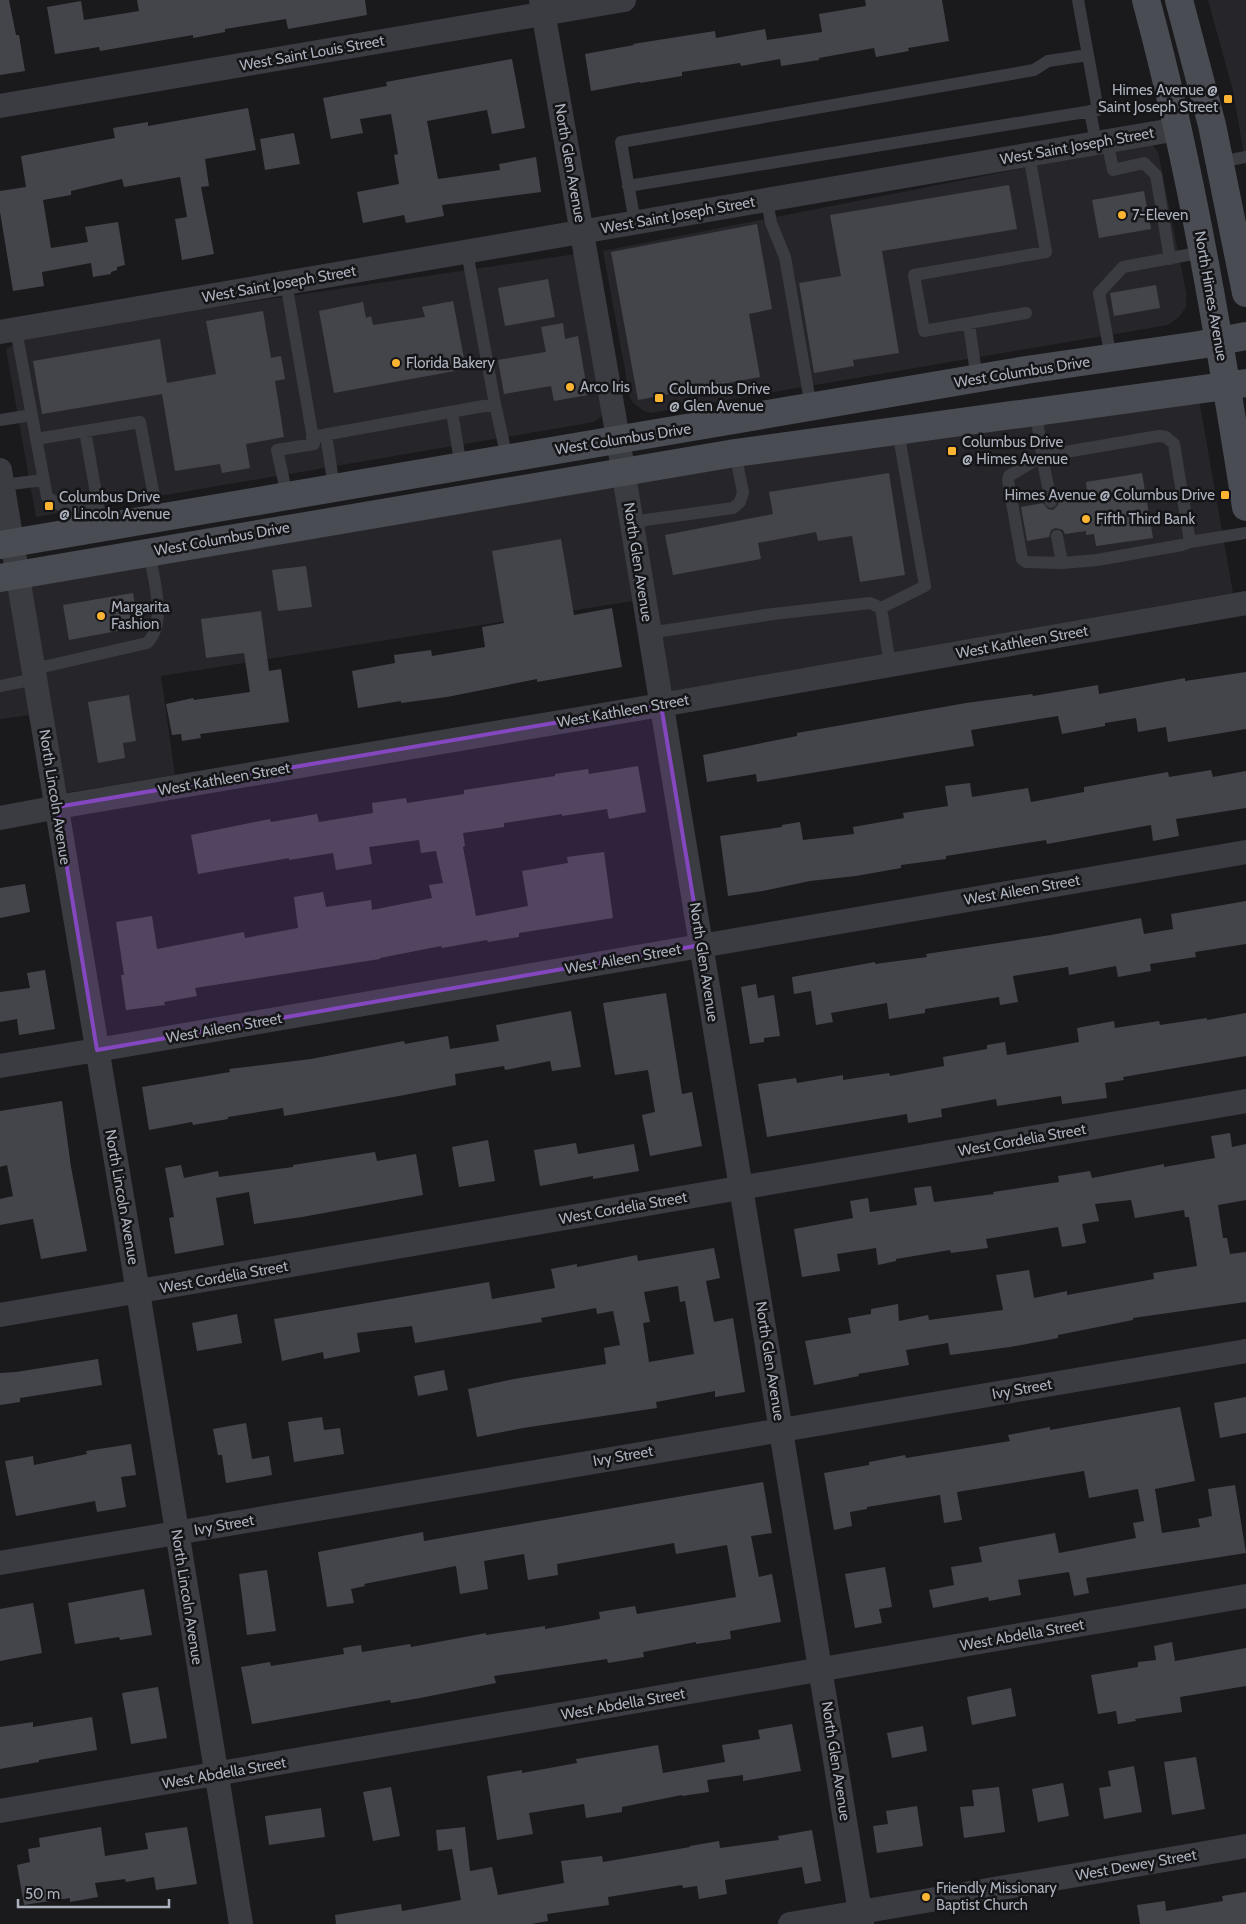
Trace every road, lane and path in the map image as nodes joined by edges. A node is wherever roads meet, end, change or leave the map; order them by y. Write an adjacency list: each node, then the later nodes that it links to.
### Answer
1 (624, 0): 5 (street, West Saint Louis Street)
2 (1078, 0): 6 (lane)
3 (1146, 0): 9 (main road, North Himes Avenue)
4 (1179, 0): 13 (main road)
5 (542, 7): 7 (street, West Saint Louis Street); 17 (street, North Glen Avenue)
6 (1088, 55): 8 (lane); 14 (lane)
7 (0, 106)
8 (1094, 110): 10 (lane); 14 (lane)
9 (1178, 129): 10 (street, West Saint Joseph Street); 19 (main road, North Himes Avenue)
10 (1102, 141): 11 (street, West Saint Joseph Street); 20 (lane)
11 (1029, 154): 15 (street, West Saint Joseph Street); 24 (lane)
12 (1246, 158): 13 (lane)
13 (1220, 162): 22 (main road)
14 (628, 186): 16 (lane)
15 (767, 200): 16 (street, West Saint Joseph Street); 32 (lane)
16 (635, 223): 17 (street, West Saint Joseph Street)
17 (582, 232): 18 (street, West Saint Joseph Street); 42 (street, North Glen Avenue)
18 (467, 252): 21 (street, West Saint Joseph Street); 31 (lane)
19 (1203, 252): 20 (lane); 27 (main road, North Himes Avenue)
20 (1170, 259): 28 (lane)
21 (286, 283): 25 (street, West Saint Joseph Street); 40 (lane)
22 (1246, 293)
23 (1026, 313): 24 (lane)
24 (969, 324): 29 (lane)
25 (8, 331): 35 (lane)
26 (1246, 336): 27 (main road, West Columbus Drive)
27 (1219, 341): 28 (main road, West Columbus Drive); 30 (main road, North Himes Avenue)
28 (1111, 358): 29 (main road, West Columbus Drive)
29 (977, 380): 32 (main road, West Columbus Drive)
30 (1237, 384): 34 (main road, West Columbus Drive); 53 (main road, North Himes Avenue)
31 (495, 404): 33 (lane); 45 (lane)
32 (811, 407): 42 (main road, West Columbus Drive)
33 (452, 412): 39 (lane); 46 (lane)
34 (1036, 412): 37 (main road, West Columbus Drive); 44 (lane)
35 (32, 414): 36 (lane); 41 (lane)
36 (0, 420)
37 (898, 430): 43 (main road, West Columbus Drive); 66 (lane)
38 (85, 431): 41 (lane); 54 (lane); 55 (lane)
39 (326, 435): 40 (lane); 50 (lane)
40 (312, 437): 51 (lane)
41 (36, 439): 49 (lane)
42 (617, 439): 45 (main road, West Columbus Drive); 47 (street, North Glen Avenue)
43 (735, 453): 47 (main road, West Columbus Drive); 57 (lane)
44 (1042, 456): 52 (lane); 60 (lane); 63 (lane)
45 (507, 458): 46 (main road, West Columbus Drive)
46 (461, 467): 50 (main road, West Columbus Drive)
47 (623, 471): 57 (street, North Glen Avenue); 62 (main road, West Columbus Drive)
48 (1, 478): 49 (lane); 61 (street, North Lincoln Avenue)
49 (43, 480): 56 (lane)
50 (334, 488): 51 (main road, West Columbus Drive)
51 (286, 495): 55 (main road, West Columbus Drive)
52 (1051, 502)
53 (1246, 507)
54 (100, 515): 55 (main road, West Columbus Drive); 56 (main road, West Columbus Drive)
55 (158, 517)
56 (70, 521): 61 (main road, West Columbus Drive)
57 (631, 522): 67 (street, North Glen Avenue)
58 (1246, 534): 60 (lane)
59 (1057, 536): 63 (lane)
60 (1190, 542): 63 (lane)
61 (7, 544): 64 (street, North Lincoln Avenue)
62 (149, 551): 64 (main road, West Columbus Drive); 69 (lane)
63 (1062, 563)
64 (9, 576): 69 (street, North Lincoln Avenue)
65 (1246, 603): 68 (street, West Kathleen Street)
66 (881, 608): 67 (lane); 68 (lane)
67 (649, 633): 71 (street, North Glen Avenue)
68 (890, 665): 71 (street, West Kathleen Street)
69 (35, 674): 70 (lane); 72 (street, North Lincoln Avenue)
70 (0, 686)
71 (661, 705): 72 (street, West Kathleen Street); 75 (street, North Glen Avenue)
72 (57, 807): 73 (street, West Kathleen Street); 76 (street, North Lincoln Avenue)
73 (0, 818)
74 (1246, 852): 75 (street, West Aileen Street)
75 (702, 945): 76 (street, West Aileen Street); 79 (street, North Glen Avenue)
76 (97, 1050): 77 (street, West Aileen Street); 80 (street, North Lincoln Avenue)
77 (0, 1066)
78 (1246, 1101): 79 (street, West Cordelia Street)
79 (742, 1188): 80 (street, West Cordelia Street); 83 (street, North Glen Avenue)
80 (138, 1292): 81 (street, West Cordelia Street); 84 (street, North Lincoln Avenue)
81 (0, 1315)
82 (1246, 1351): 83 (street, Ivy Street)
83 (781, 1429): 84 (street, Ivy Street); 87 (street, North Glen Avenue)
84 (176, 1533): 85 (street, Ivy Street); 88 (street, North Lincoln Avenue)
85 (0, 1563)
86 (1246, 1596): 87 (street, West Abdella Street)
87 (821, 1670): 88 (street, West Abdella Street); 91 (street, North Glen Avenue)
88 (216, 1774): 89 (street, West Abdella Street); 92 (street, North Lincoln Avenue)
89 (0, 1811)
90 (1246, 1846): 91 (street, West Dewey Street)
91 (861, 1918): 93 (street, West Dewey Street)
92 (241, 1924)
93 (790, 1924)

